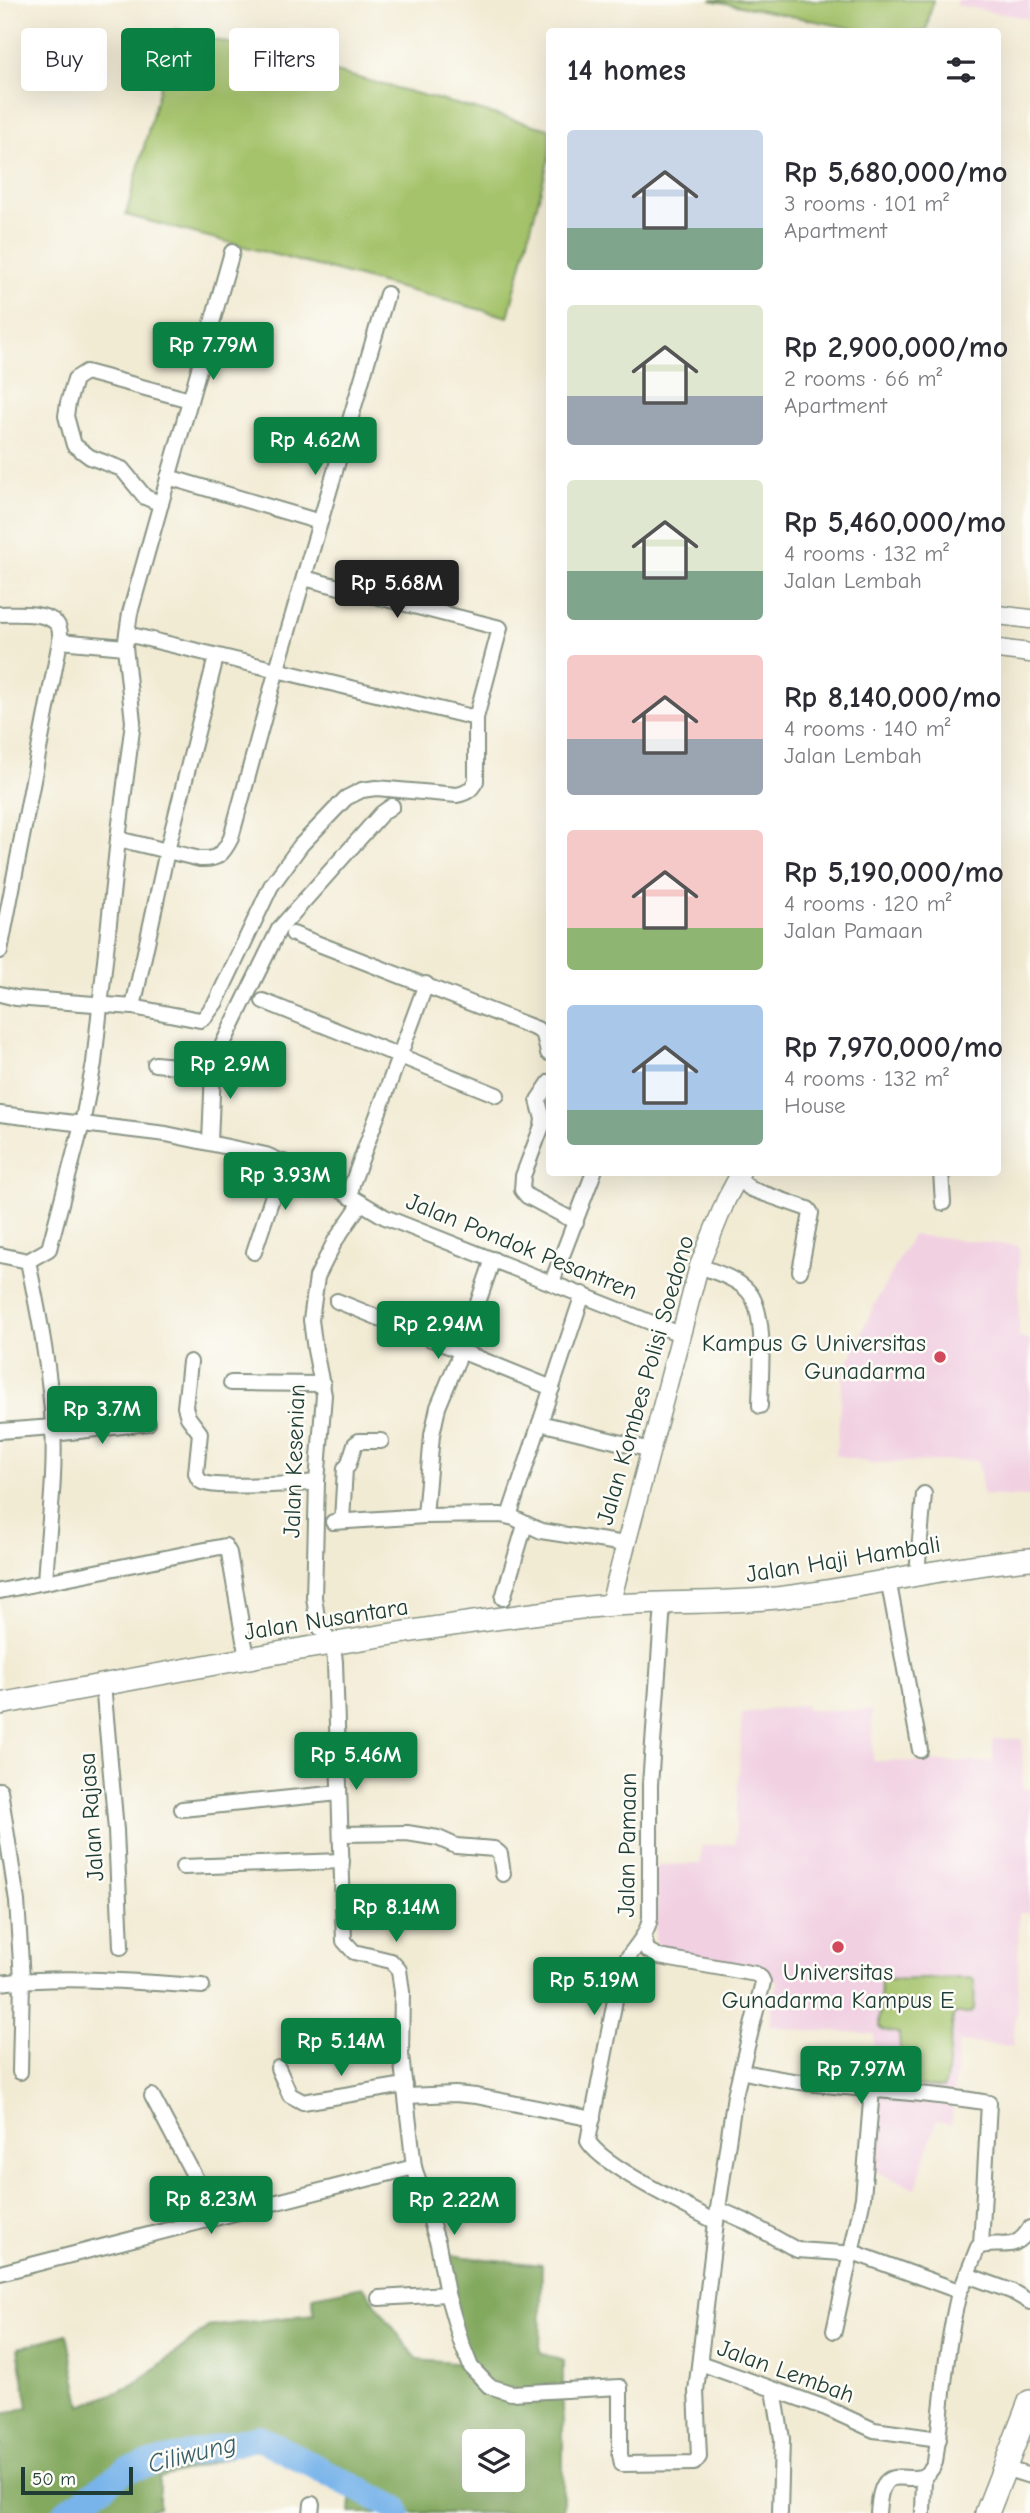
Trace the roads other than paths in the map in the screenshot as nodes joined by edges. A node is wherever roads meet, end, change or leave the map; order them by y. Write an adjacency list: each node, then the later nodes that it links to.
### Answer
1 (232, 252): 3 (street)
2 (387, 294): 6 (street)
3 (190, 401): 4 (street); 5 (street)
4 (168, 477): 5 (street); 6 (street)
5 (161, 503): 11 (street)
6 (320, 522): 7 (street)
7 (304, 578): 16 (street); 17 (street)
8 (0, 614): 12 (street)
9 (1001, 615): 10 (street)
10 (1030, 619)
11 (126, 640): 12 (street); 15 (street); 19 (street)
12 (60, 641): 22 (street)
13 (1001, 649): 14 (street)
14 (1030, 653)
15 (216, 657): 16 (street); 20 (street)
16 (277, 669): 17 (street); 20 (street)
17 (476, 718): 27 (street)
18 (392, 806): 31 (street)
19 (118, 839): 20 (street); 26 (street)
20 (167, 851): 27 (street)
21 (293, 934): 23 (street)
22 (0, 951)
23 (426, 984): 28 (street); 29 (street, Jalan Kesenian)
24 (0, 995): 26 (street)
25 (262, 1001): 29 (street)
26 (100, 1004): 27 (street); 36 (street)
27 (133, 1007)
28 (546, 1044)
29 (399, 1058): 34 (street); 43 (street, Jalan Kesenian)
30 (155, 1064): 31 (street)
31 (213, 1070): 32 (street); 37 (street)
32 (261, 1074)
33 (546, 1088): 45 (street)
34 (497, 1095)
35 (0, 1114): 36 (street, Jalan Pondok Pesantren)
36 (82, 1124): 37 (street, Jalan Pondok Pesantren); 49 (street)
37 (210, 1142): 38 (street, Jalan Pondok Pesantren)
38 (284, 1162): 43 (street, Jalan Pondok Pesantren); 46 (street)
39 (593, 1176): 45 (street)
40 (739, 1176): 50 (street, Jalan Kombes Polisi Soedono)
41 (740, 1176): 51 (street)
42 (942, 1176): 44 (street)
43 (355, 1200): 48 (street, Jalan Pondok Pesantren); 59 (street, Jalan Kesenian)
44 (943, 1203)
45 (576, 1222): 52 (street)
46 (254, 1252)
47 (0, 1255): 49 (street)
48 (493, 1259): 52 (street, Jalan Pondok Pesantren); 56 (street)
49 (28, 1261): 65 (street)
50 (699, 1266): 55 (street, Jalan Kombes Polisi Soedono); 61 (street)
51 (800, 1271)
52 (552, 1282): 53 (street, Jalan Pondok Pesantren)
53 (583, 1294): 55 (street, Jalan Pondok Pesantren); 60 (street)
54 (337, 1301): 56 (street)
55 (680, 1334): 67 (street, Jalan Kombes Polisi Soedono)
56 (461, 1352): 60 (street); 70 (street)
57 (190, 1362): 68 (street)
58 (231, 1383): 59 (street)
59 (323, 1384): 68 (street, Jalan Kesenian)
60 (552, 1388): 63 (street)
61 (760, 1406)
62 (148, 1423): 65 (street)
63 (540, 1423): 67 (street); 71 (street)
64 (0, 1431): 65 (street)
65 (53, 1431): 77 (street)
66 (381, 1441): 70 (street)
67 (650, 1450): 73 (street, Jalan Kombes Polisi Soedono)
68 (317, 1482): 82 (street, Jalan Kesenian)
69 (924, 1494): 75 (street)
70 (425, 1516): 71 (street)
71 (509, 1516): 72 (street)
72 (526, 1525): 73 (street); 79 (street)
73 (625, 1544): 81 (street, Jalan Kombes Polisi Soedono)
74 (1030, 1559): 75 (main road, Jalan Haji Hambali)
75 (917, 1574): 76 (main road, Jalan Haji Hambali)
76 (888, 1579): 80 (main road, Jalan Haji Hambali); 86 (street)
77 (45, 1582): 78 (street); 83 (street)
78 (0, 1591)
79 (503, 1598)
80 (663, 1604): 81 (main road, Jalan Nusantara); 94 (street, Jalan Pamaan)
81 (610, 1605): 82 (main road, Jalan Nusantara)
82 (333, 1644): 83 (main road, Jalan Nusantara); 88 (street, Jalan Lembah)
83 (247, 1658): 84 (main road, Jalan Nusantara)
84 (103, 1684): 85 (main road, Jalan Nusantara); 95 (street, Jalan Rajasa)
85 (0, 1704)
86 (920, 1750)
87 (0, 1790): 96 (street)
88 (339, 1793): 89 (street); 90 (street, Jalan Lembah)
89 (182, 1809)
90 (341, 1834): 91 (street, Jalan Lembah); 93 (street)
91 (342, 1861): 92 (street); 103 (street, Jalan Lembah)
92 (183, 1867)
93 (503, 1874)
94 (644, 1937): 100 (street); 105 (street, Jalan Pamaan)
95 (121, 1947)
96 (22, 1979): 97 (street); 98 (street); 101 (street)
97 (0, 1983)
98 (202, 1986)
99 (278, 2068): 103 (street)
100 (741, 2071): 102 (street); 109 (street)
101 (20, 2072)
102 (872, 2089): 112 (street); 113 (street)
103 (406, 2091): 105 (street); 106 (street, Jalan Lembah)
104 (152, 2096): 110 (street)
105 (593, 2119): 109 (street, Jalan Pamaan)
106 (414, 2166): 108 (street, Jalan Lembah); 110 (street)
107 (477, 2196): 108 (street)
108 (427, 2211): 117 (street, Jalan Lembah)
109 (717, 2215): 113 (street); 121 (street)
110 (216, 2217): 114 (street)
111 (1030, 2228): 112 (street)
112 (982, 2245): 115 (street)
113 (852, 2253): 116 (street); 120 (street)
114 (0, 2273)
115 (967, 2275): 116 (street); 119 (street)
116 (960, 2289): 124 (street)
117 (447, 2294): 118 (street); 121 (street, Jalan Lembah)
118 (379, 2298)
119 (1030, 2302)
120 (834, 2330)
121 (700, 2363): 122 (street, Jalan Lembah)
122 (774, 2390): 124 (street, Jalan Lembah); 128 (street)
123 (1030, 2402): 125 (main road)
124 (939, 2440): 127 (street)
125 (1004, 2468): 126 (street); 131 (main road)
126 (1030, 2476)
127 (924, 2477): 129 (street); 130 (street)
128 (780, 2513)
129 (874, 2513)
130 (923, 2513)
131 (987, 2513)

